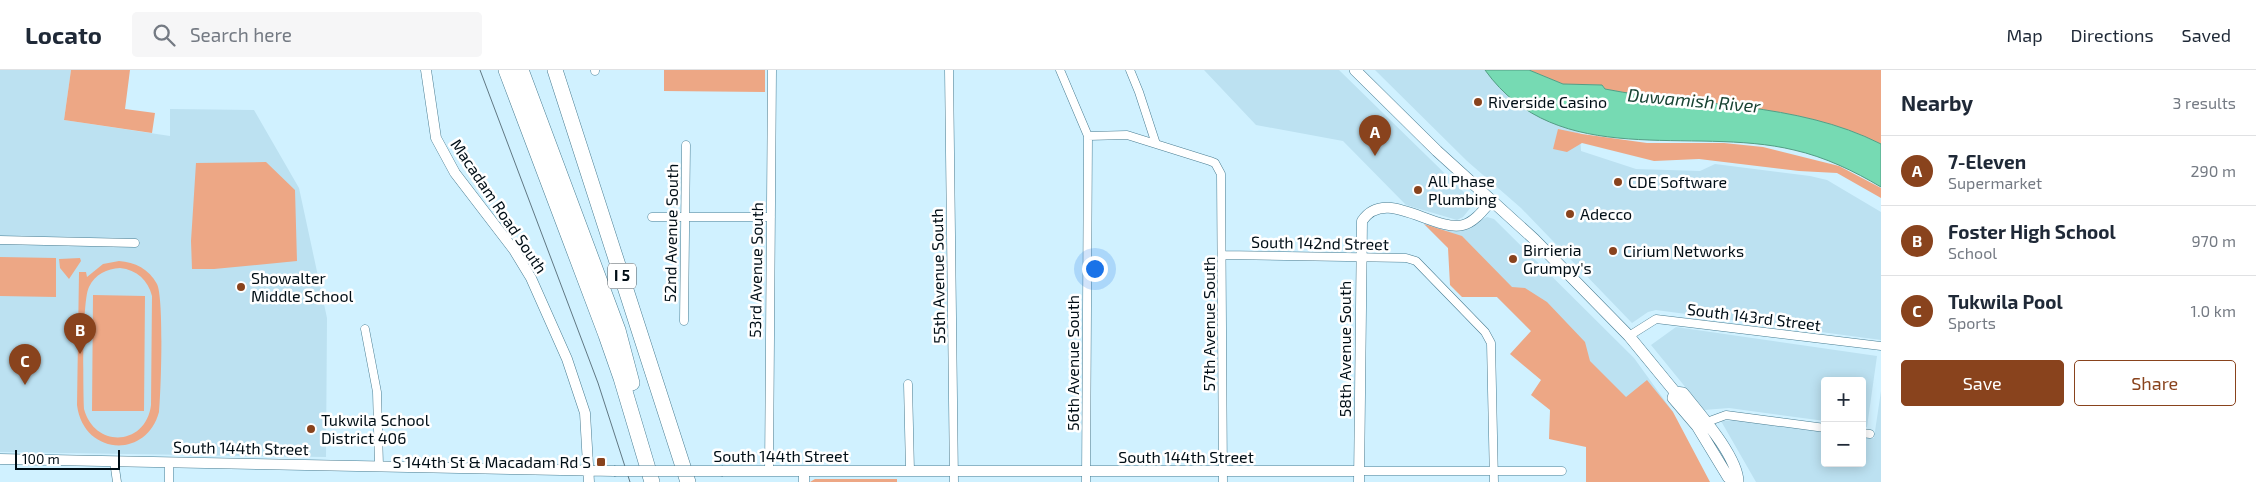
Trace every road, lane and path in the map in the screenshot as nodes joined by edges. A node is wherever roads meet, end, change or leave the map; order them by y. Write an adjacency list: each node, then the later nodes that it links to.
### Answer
1 (426, 70): 34 (street, Macadam Road South)
2 (506, 70): 29 (highway, I 5)
3 (521, 70): 29 (highway, I 5)
4 (555, 70): 48 (highway, I 5)
5 (772, 70): 16 (street, 53rd Avenue South)
6 (949, 70): 37 (street, 55th Avenue South)
7 (1060, 70): 10 (street, 56th Avenue South)
8 (1130, 70): 11 (street)
9 (1355, 70): 13 (main road)
10 (1088, 136): 11 (street); 42 (street, 56th Avenue South)
11 (1156, 144): 19 (street, 57th Avenue South)
12 (686, 145): 15 (street, 52nd Avenue South)
13 (1492, 200): 20 (street, 58th Avenue South); 23 (main road)
14 (652, 217): 15 (street)
15 (684, 217): 16 (street); 21 (street, 52nd Avenue South)
16 (771, 217): 35 (street, 53rd Avenue South)
17 (0, 240): 18 (street)
18 (135, 243)
19 (1223, 255): 20 (street, South 142nd Street); 43 (street, 57th Avenue South)
20 (1360, 258): 38 (street, 58th Avenue South); 39 (street, South 142nd Street)
21 (684, 321)
22 (365, 329): 33 (street)
23 (1630, 336): 24 (street, South 143rd Street); 26 (main road)
24 (1881, 346)
25 (908, 384): 41 (street)
26 (1675, 392): 27 (main road); 53 (main road)
27 (1707, 422): 28 (street); 53 (main road)
28 (1821, 427)
29 (643, 448): 47 (highway, I 5)
30 (0, 459): 31 (street, South 144th Street)
31 (114, 461): 32 (street, South 144th Street); 44 (street)
32 (169, 462): 33 (street, South 144th Street); 45 (street)
33 (380, 466): 34 (street, South 144th Street)
34 (589, 470): 35 (street, South 144th Street, bridge); 46 (street, Macadam Road South)
35 (768, 470): 36 (street, South 144th Street)
36 (804, 471): 41 (street, South 144th Street); 49 (street)
37 (953, 471): 41 (street, South 144th Street); 42 (street, South 144th Street); 50 (street, 55th Avenue South)
38 (1359, 471): 39 (street, South 144th Street); 43 (street, South 144th Street); 51 (street, 58th Avenue South)
39 (1494, 471): 40 (street, South 144th Street); 52 (street)
40 (1562, 471)
41 (910, 472)
42 (1086, 477): 43 (street, South 144th Street)
43 (1223, 477)
44 (117, 482)
45 (169, 482)
46 (589, 482)
47 (652, 482)
48 (688, 482)
49 (804, 482)
50 (954, 482)
51 (1360, 482)
52 (1494, 482)
53 (1736, 482)

